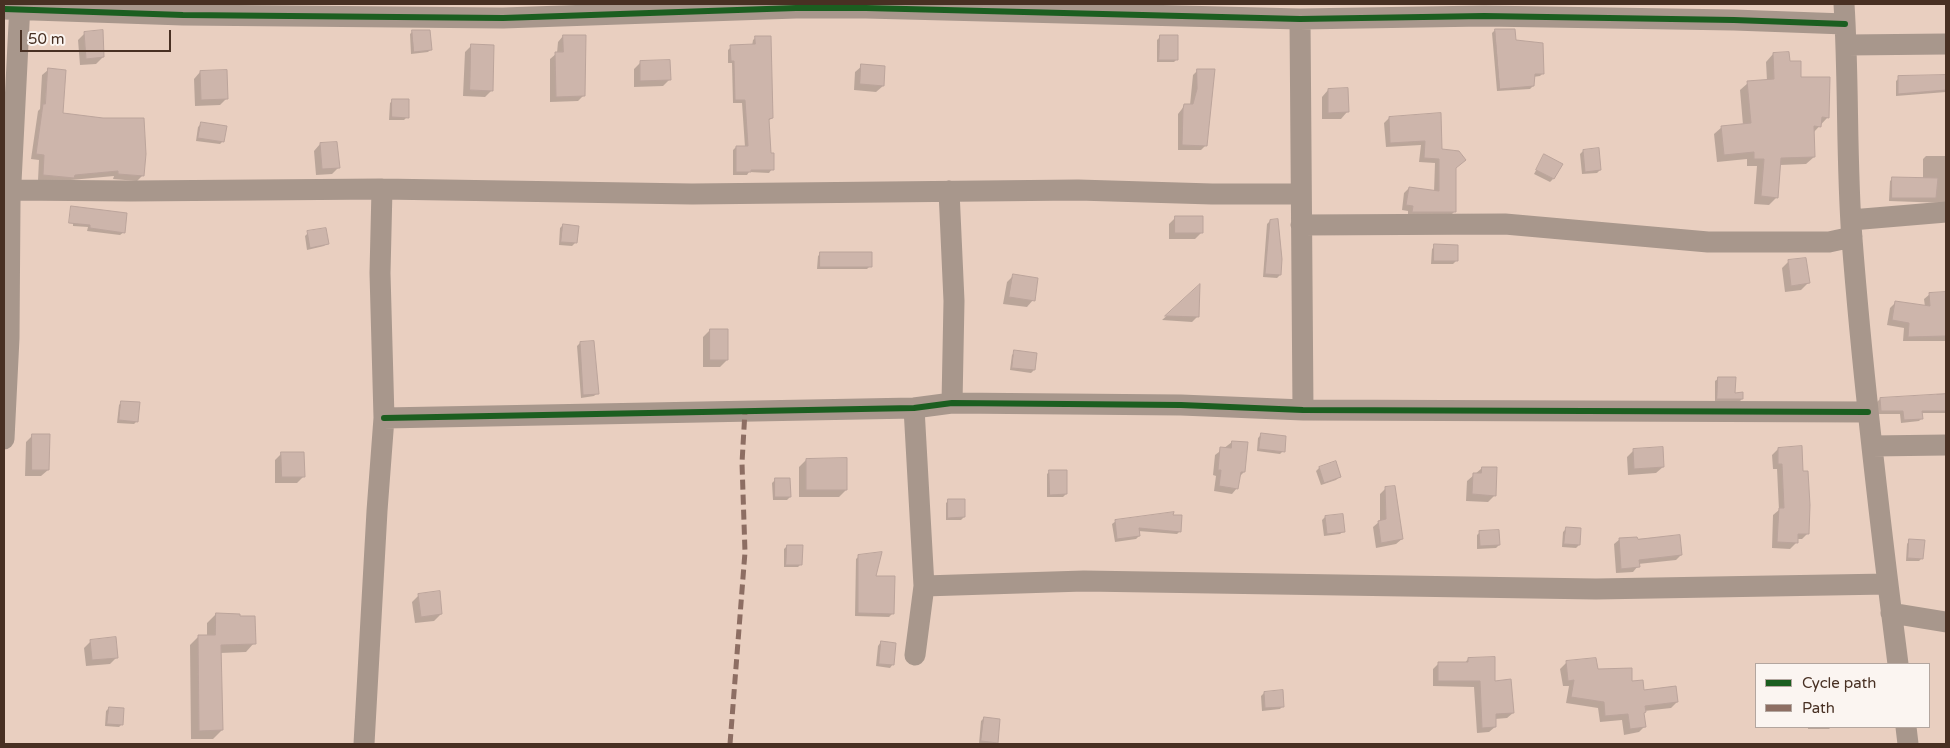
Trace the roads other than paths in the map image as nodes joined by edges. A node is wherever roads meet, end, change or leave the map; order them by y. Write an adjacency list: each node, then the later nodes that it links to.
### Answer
1 (796, 6): 2 (street); 3 (street)
2 (14, 7): 6 (street)
3 (1300, 19): 4 (street); 10 (street)
4 (1845, 24): 5 (street); 13 (street)
5 (1946, 44)
6 (8, 163): 8 (street)
7 (382, 189): 8 (street); 9 (street); 19 (street)
8 (11, 190): 14 (street)
9 (949, 192): 10 (street); 15 (street)
10 (1300, 194): 12 (street)
11 (1946, 212): 13 (street)
12 (1301, 225): 13 (street); 17 (street)
13 (1852, 228): 18 (street)
14 (6, 338): 20 (street)
15 (952, 403): 16 (street); 17 (street)
16 (914, 408): 19 (street); 24 (street)
17 (1302, 410): 18 (street)
18 (1868, 412): 22 (street)
19 (384, 418): 30 (street)
20 (4, 439)
21 (1946, 445): 22 (street)
22 (1872, 446): 23 (street)
23 (1888, 584): 24 (street); 25 (street)
24 (924, 586): 27 (street)
25 (1892, 613): 26 (street); 28 (street)
26 (1946, 622)
27 (915, 655)
28 (1898, 663)
29 (1906, 728): 31 (street)
30 (364, 744)
31 (1908, 744)

